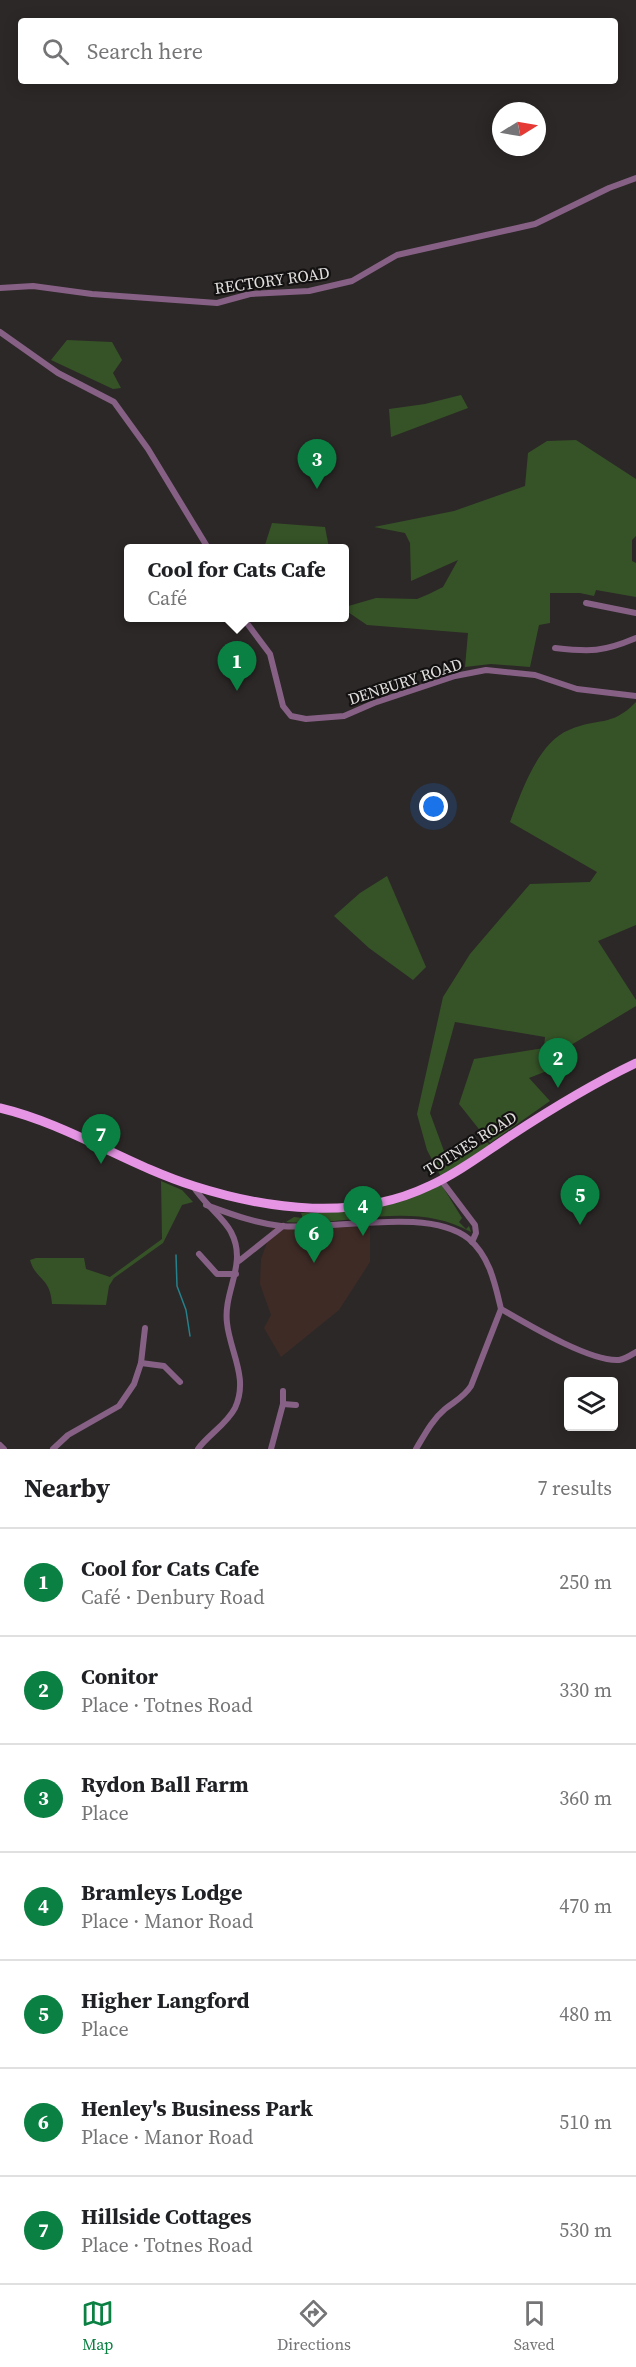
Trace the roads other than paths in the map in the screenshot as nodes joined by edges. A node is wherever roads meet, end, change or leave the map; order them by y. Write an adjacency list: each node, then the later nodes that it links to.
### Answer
1 (636, 178): 2 (street, RECTORY ROAD)
2 (0, 288)
3 (0, 333): 4 (street)
4 (205, 544)
5 (586, 603): 6 (street)
6 (636, 613)
7 (246, 622): 10 (street, DENBURY ROAD)
8 (636, 638): 9 (street)
9 (555, 648)
10 (636, 696)
11 (636, 1063): 13 (main road, TOTNES ROAD)
12 (0, 1108): 14 (main road, TOTNES ROAD)
13 (441, 1180): 14 (main road, TOTNES ROAD); 17 (street)
14 (193, 1186): 15 (street)
15 (206, 1205): 16 (street); 19 (street)
16 (283, 1226): 17 (street); 19 (street)
17 (472, 1242): 21 (street)
18 (199, 1254): 20 (street)
19 (239, 1262): 20 (street)
20 (236, 1274): 32 (street)
21 (501, 1309): 23 (street); 34 (street)
22 (145, 1328): 24 (street)
23 (636, 1352)
24 (141, 1363): 25 (street); 31 (street)
25 (176, 1380)
26 (283, 1391): 27 (street)
27 (283, 1404): 28 (street); 33 (street)
28 (296, 1405)
29 (0, 1445): 30 (street)
30 (4, 1449)
31 (53, 1449)
32 (198, 1449)
33 (271, 1449)
34 (416, 1449)

